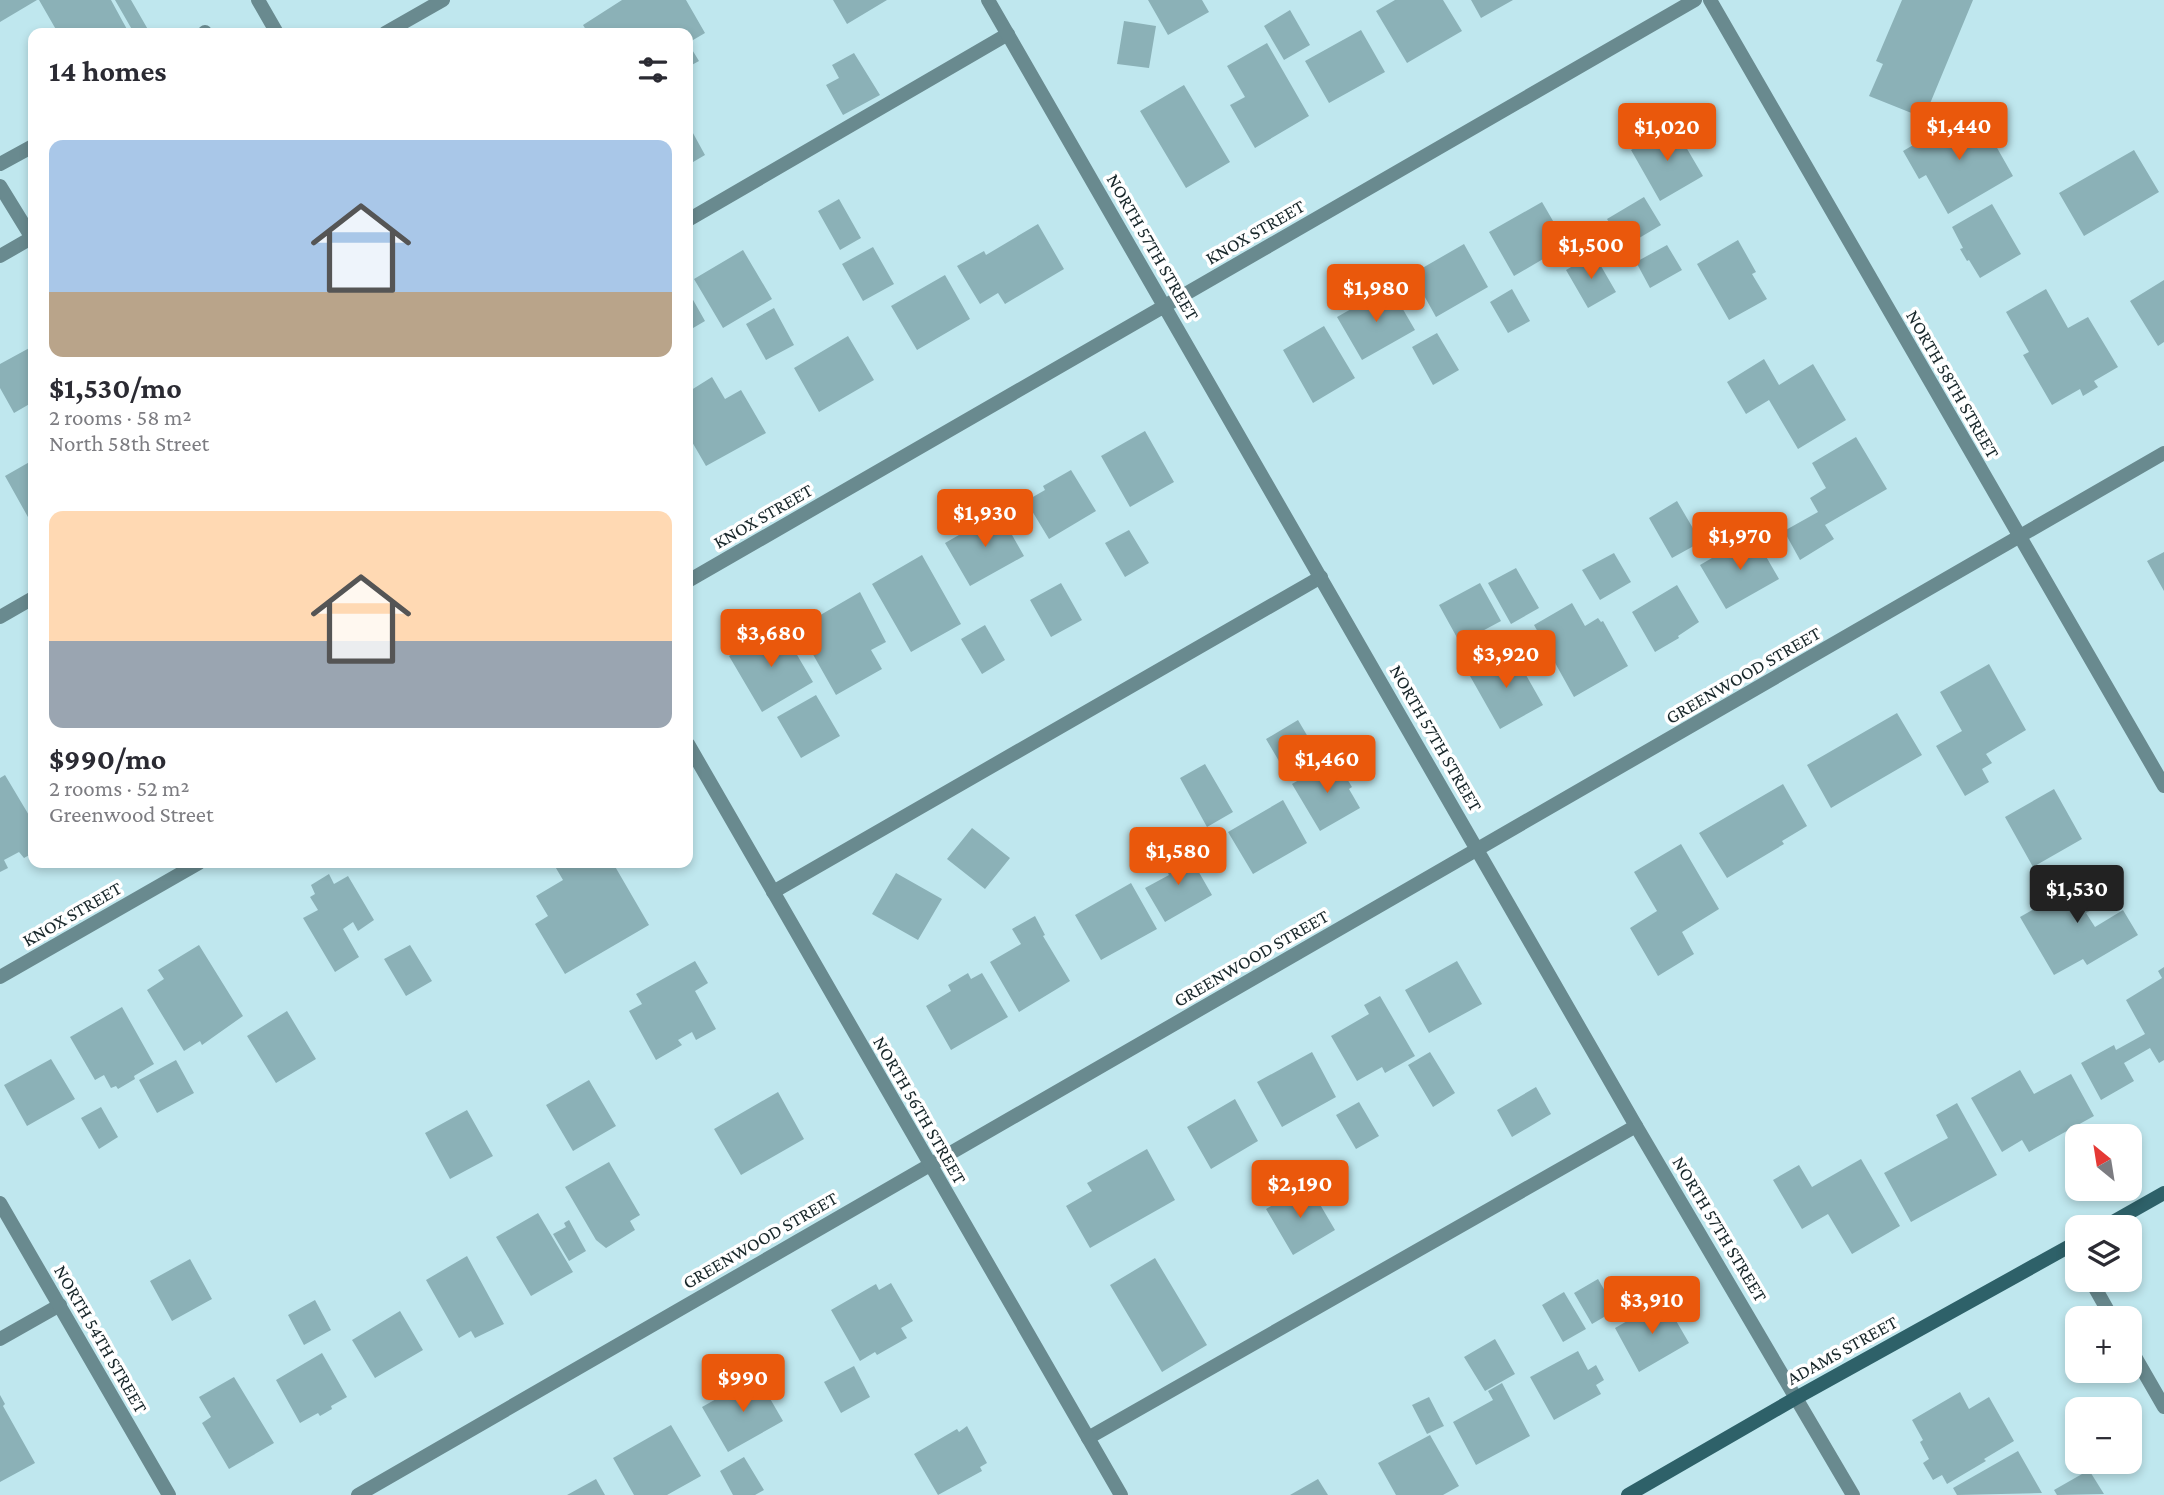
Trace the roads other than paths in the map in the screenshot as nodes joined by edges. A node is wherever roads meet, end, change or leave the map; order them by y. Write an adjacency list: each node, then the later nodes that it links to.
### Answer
1 (258, 0): 6 (street)
2 (443, 0): 7 (street)
3 (988, 0): 8 (street, NORTH 57TH STREET)
4 (1695, 0): 16 (street, KNOX STREET)
5 (1710, 0): 18 (street, NORTH 58TH STREET)
6 (274, 28)
7 (394, 28)
8 (1008, 34): 12 (street); 16 (street, NORTH 57TH STREET)
9 (28, 149): 10 (street)
10 (0, 164)
11 (0, 186): 13 (street)
12 (693, 217)
13 (28, 231)
14 (28, 239): 15 (street)
15 (0, 256)
16 (1164, 307): 19 (street, NORTH 57TH STREET); 20 (street, KNOX STREET)
17 (2164, 453): 18 (street, GREENWOOD STREET)
18 (2019, 537): 24 (street, NORTH 58TH STREET); 25 (street, GREENWOOD STREET)
19 (1321, 577): 25 (street, NORTH 57TH STREET); 27 (street)
20 (693, 578)
21 (28, 601): 22 (street)
22 (0, 617)
23 (693, 753): 27 (street, NORTH 56TH STREET)
24 (2164, 786)
25 (1479, 849): 29 (street, NORTH 57TH STREET); 30 (street, GREENWOOD STREET)
26 (190, 868): 28 (street, KNOX STREET)
27 (773, 892): 30 (street, NORTH 56TH STREET)
28 (0, 977)
29 (1636, 1126): 38 (street, NORTH 57TH STREET); 40 (street)
30 (929, 1164): 40 (street, NORTH 56TH STREET); 42 (street, GREENWOOD STREET)
31 (2164, 1193): 33 (main road)
32 (0, 1203): 35 (street, NORTH 54TH STREET)
33 (2125, 1215)
34 (2065, 1253): 38 (main road, ADAMS STREET)
35 (60, 1305): 36 (street); 41 (street, NORTH 54TH STREET)
36 (0, 1339)
37 (2142, 1368): 39 (street)
38 (1796, 1398): 44 (main road, ADAMS STREET); 45 (street, NORTH 57TH STREET)
39 (2164, 1406)
40 (1087, 1438): 43 (street, NORTH 56TH STREET)
41 (169, 1495)
42 (358, 1495)
43 (1121, 1495)
44 (1628, 1495)
45 (1853, 1495)

